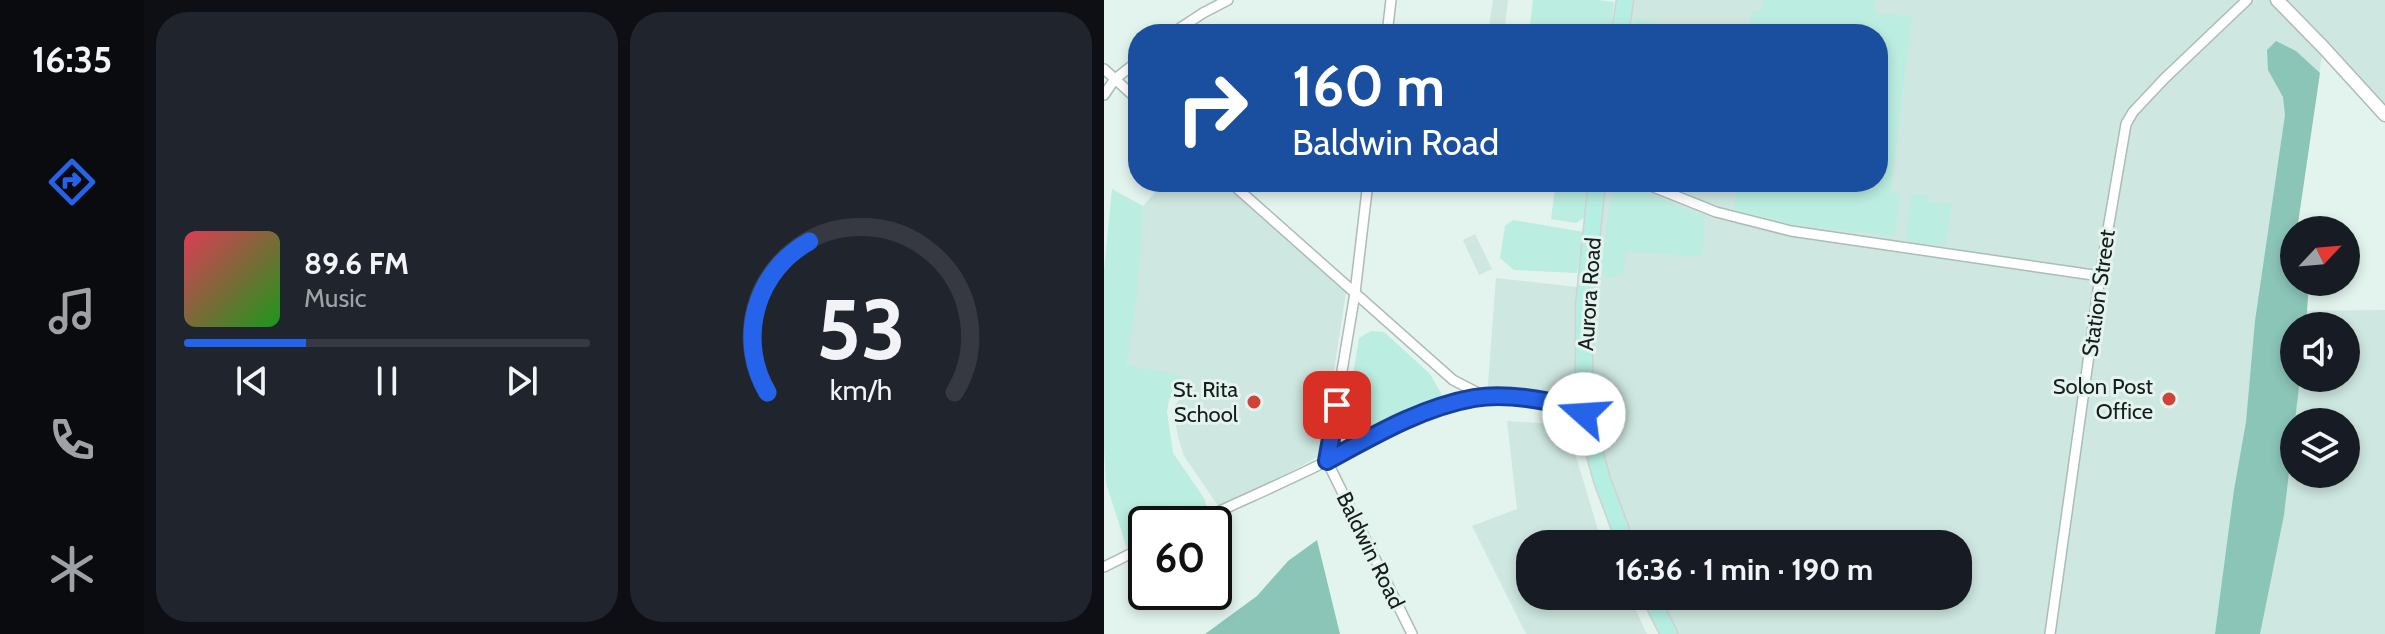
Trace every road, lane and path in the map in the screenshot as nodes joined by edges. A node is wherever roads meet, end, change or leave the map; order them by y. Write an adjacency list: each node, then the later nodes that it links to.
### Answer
1 (1228, 0): 6 (street)
2 (1391, 0): 7 (street)
3 (1625, 0): 8 (main road)
4 (2247, 0): 20 (street, Station Street)
5 (2277, 0): 15 (street)
6 (1186, 24)
7 (1388, 24)
8 (1621, 24)
9 (1104, 69): 11 (street)
10 (1128, 69): 11 (street)
11 (1115, 79): 12 (street); 13 (street); 14 (street)
12 (1104, 82)
13 (1128, 91)
14 (1104, 95)
15 (2383, 112)
16 (1241, 192): 21 (street)
17 (1367, 192): 21 (street)
18 (1596, 192): 23 (main road, Aurora Road)
19 (1666, 192): 20 (street)
20 (2100, 276): 32 (street, Station Street)
21 (1355, 293): 22 (street); 24 (street)
22 (1487, 397): 23 (street); 24 (street)
23 (1584, 410): 26 (main road, Aurora Road)
24 (1327, 461): 25 (street); 30 (street, Baldwin Road)
25 (1231, 506)
26 (1621, 530)
27 (1128, 555): 28 (street)
28 (1104, 567)
29 (1657, 610): 31 (main road)
30 (1412, 634)
31 (1669, 634)
32 (2050, 634)

